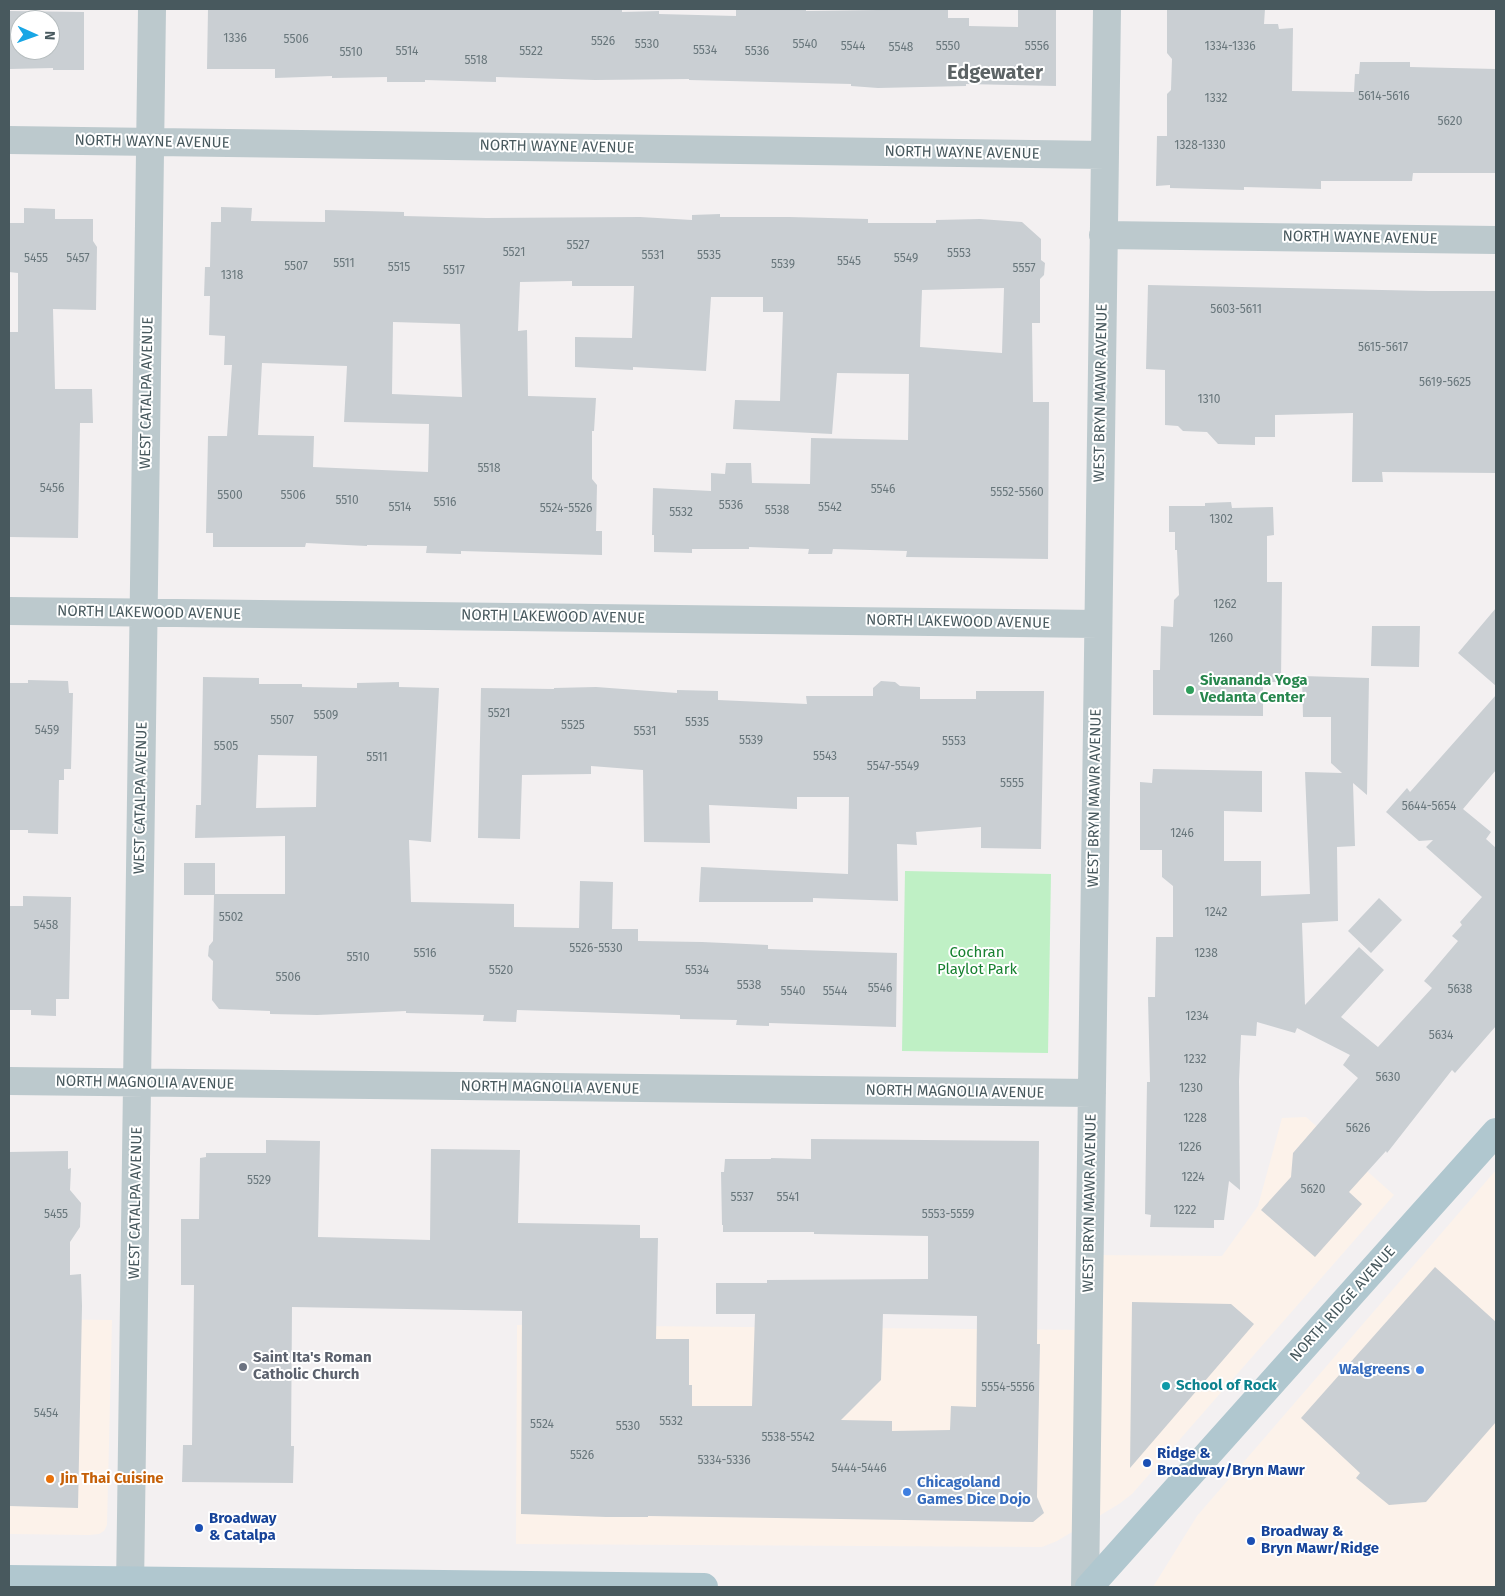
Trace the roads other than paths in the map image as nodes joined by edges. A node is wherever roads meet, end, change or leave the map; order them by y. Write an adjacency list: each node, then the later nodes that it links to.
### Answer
1 (152, 9): 4 (street, WEST CATALPA AVENUE)
2 (1107, 9): 5 (street, WEST BRYN MAWR AVENUE)
3 (9, 140): 4 (street, NORTH WAYNE AVENUE)
4 (150, 142): 5 (street, NORTH WAYNE AVENUE); 9 (street, WEST CATALPA AVENUE)
5 (1105, 155): 6 (street, WEST BRYN MAWR AVENUE)
6 (1104, 235): 7 (street, NORTH WAYNE AVENUE); 10 (street, WEST BRYN MAWR AVENUE)
7 (1496, 240)
8 (9, 611): 9 (street, NORTH LAKEWOOD AVENUE)
9 (144, 613): 10 (street, NORTH LAKEWOOD AVENUE); 12 (street, WEST CATALPA AVENUE)
10 (1098, 624): 13 (street, WEST BRYN MAWR AVENUE)
11 (9, 1081): 12 (street, NORTH MAGNOLIA AVENUE)
12 (137, 1083): 13 (street, NORTH MAGNOLIA AVENUE); 16 (street, WEST CATALPA AVENUE)
13 (1092, 1093): 18 (street, WEST BRYN MAWR AVENUE)
14 (1496, 1132): 19 (main road, NORTH RIDGE AVENUE)
15 (9, 1579): 16 (main road)
16 (130, 1584): 17 (main road)
17 (704, 1587)
18 (1085, 1587)
19 (1089, 1587)

